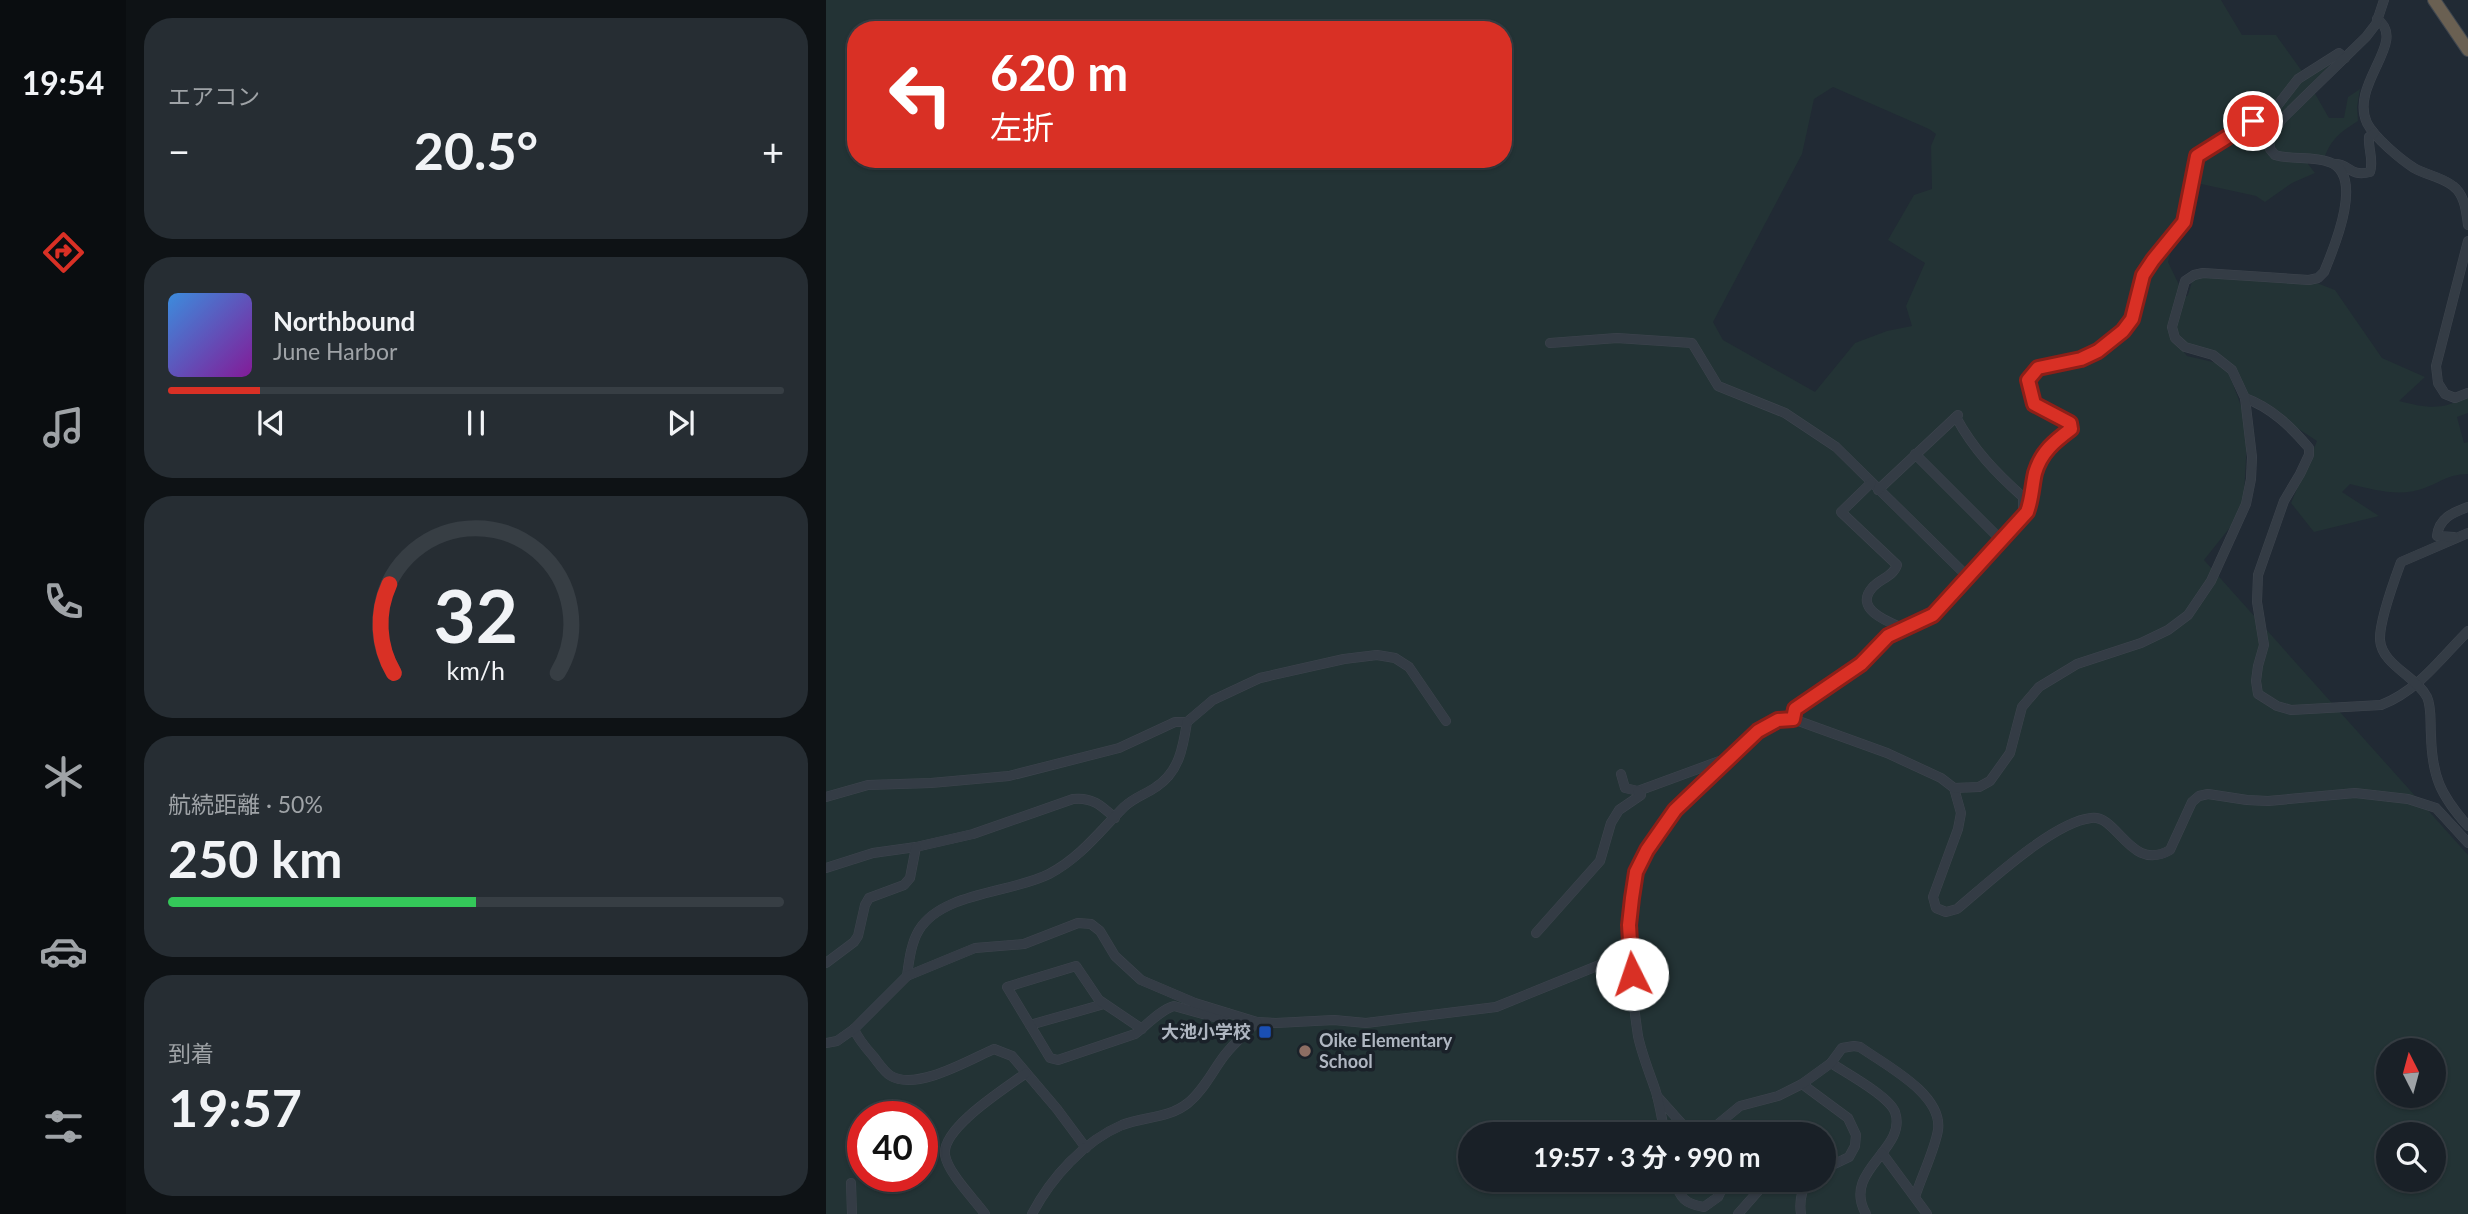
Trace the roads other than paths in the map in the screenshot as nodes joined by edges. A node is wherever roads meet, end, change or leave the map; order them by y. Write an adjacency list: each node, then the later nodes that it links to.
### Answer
1 (2384, 0): 3 (street)
2 (2434, 0): 4 (highway)
3 (2378, 19): 5 (street); 6 (street)
4 (2468, 50)
5 (2345, 58): 7 (street); 16 (street)
6 (2374, 133): 7 (street); 8 (street)
7 (2333, 164): 12 (street)
8 (2468, 225)
9 (2468, 241): 11 (street)
10 (1550, 343): 14 (street)
11 (2468, 393)
12 (2245, 398): 22 (street); 28 (street)
13 (1915, 454): 14 (street); 16 (street); 18 (street)
14 (1874, 486): 19 (street); 20 (street)
15 (2468, 507): 17 (street)
16 (2023, 517): 18 (street)
17 (2463, 535): 22 (street)
18 (2001, 540): 19 (street)
19 (1968, 577): 20 (street)
20 (1905, 629): 23 (street)
21 (2468, 631): 22 (street)
22 (2417, 684): 32 (street)
23 (1793, 719): 26 (street); 28 (street)
24 (1446, 721): 25 (street)
25 (1187, 722): 30 (street); 31 (street)
26 (1729, 757): 29 (street); 37 (street)
27 (1621, 774): 29 (street)
28 (1954, 788): 33 (street)
29 (1638, 791): 36 (street)
30 (826, 797)
31 (1115, 818): 34 (street); 39 (street)
32 (2468, 825)
33 (2468, 843)
34 (916, 847): 35 (street); 38 (street)
35 (826, 868)
36 (1536, 933)
37 (1629, 953): 42 (street); 50 (street)
38 (826, 963)
39 (907, 976): 41 (street); 44 (street)
40 (1104, 1004): 43 (street); 43 (street); 45 (street)
41 (1227, 1013): 42 (street); 45 (street)
42 (1257, 1021): 54 (street)
43 (1030, 1025): 45 (street)
44 (854, 1029): 46 (street); 48 (street)
45 (1142, 1029)
46 (826, 1043)
47 (1831, 1063): 49 (street); 55 (street); 62 (street)
48 (1026, 1073): 54 (street); 64 (street)
49 (1802, 1084): 53 (street); 56 (street)
50 (1657, 1096): 51 (street); 52 (street)
51 (1662, 1122)
52 (1680, 1122)
53 (1721, 1122)
54 (1086, 1148): 65 (street)
55 (1882, 1153): 62 (street); 68 (street)
56 (1836, 1163)
57 (851, 1192): 63 (street)
58 (1678, 1192): 59 (street)
59 (1720, 1192)
60 (1757, 1192): 66 (street)
61 (1802, 1192): 67 (street)
62 (1915, 1197): 69 (street)
63 (852, 1214)
64 (985, 1214)
65 (1032, 1214)
66 (1738, 1214)
67 (1801, 1214)
68 (1866, 1214)
69 (1927, 1214)

